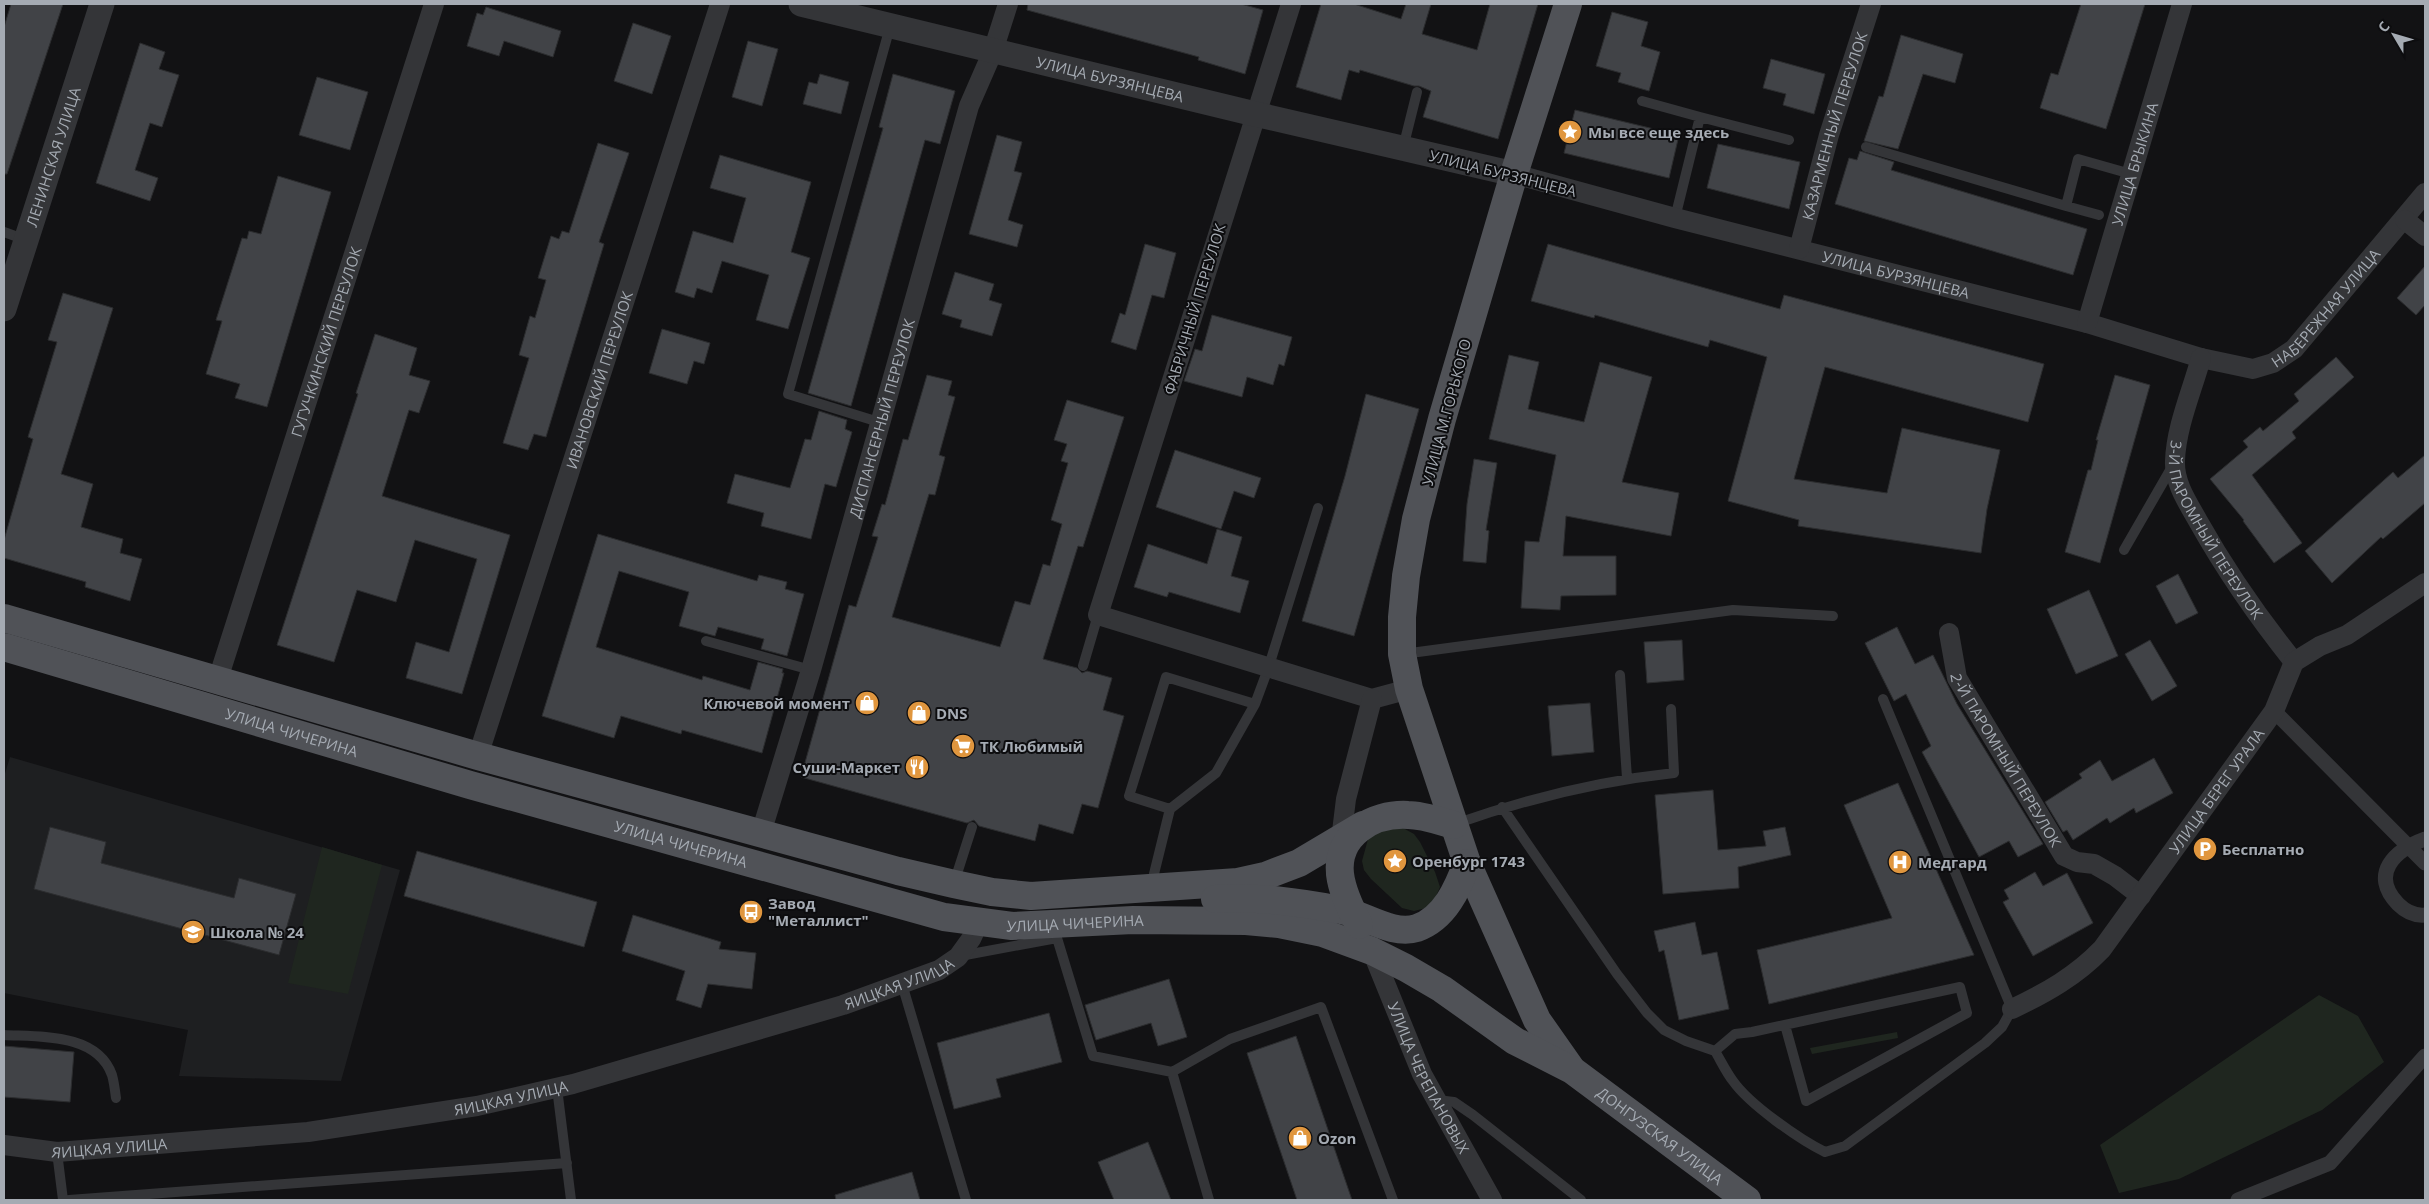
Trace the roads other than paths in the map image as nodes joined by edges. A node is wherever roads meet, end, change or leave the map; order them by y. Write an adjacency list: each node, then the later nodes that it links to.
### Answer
1 (102, 4): 26 (street, ЛЕНИНСКАЯ УЛИЦА)
2 (434, 4): 49 (street, ГУГУЧКИНСКИЙ ПЕРЕУЛОК)
3 (720, 4): 56 (street, ИВАНОВСКИЙ ПЕРЕУЛОК)
4 (802, 4): 10 (street, УЛИЦА БУРЗЯНЦЕВА)
5 (1008, 4): 11 (street, ДИСПАНСЕРНЫЙ ПЕРЕУЛОК)
6 (1291, 4): 14 (street, ФАБРИЧНЫЙ ПЕРЕУЛОК)
7 (1568, 4): 19 (main road, УЛИЦА М.ГОРЬКОГО)
8 (1871, 4): 28 (street, КАЗАРМЕННЫЙ ПЕРЕУЛОК)
9 (2182, 4): 20 (street, УЛИЦА БРЫКИНА)
10 (891, 25): 11 (street, УЛИЦА БУРЗЯНЦЕВА); 32 (lane)
11 (993, 51): 14 (street, УЛИЦА БУРЗЯНЦЕВА); 32 (street, ДИСПАНСЕРНЫЙ ПЕРЕУЛОК)
12 (1417, 92): 17 (lane)
13 (1642, 101): 15 (lane)
14 (1255, 114): 17 (street, УЛИЦА БУРЗЯНЦЕВА); 37 (street, ФАБРИЧНЫЙ ПЕРЕУЛОК)
15 (1700, 117): 16 (lane); 24 (lane)
16 (1789, 140)
17 (1403, 148): 19 (street, УЛИЦА БУРЗЯНЦЕВА)
18 (1866, 148): 22 (lane)
19 (1514, 174): 24 (street, УЛИЦА БУРЗЯНЦЕВА); 43 (main road, УЛИЦА М.ГОРЬКОГО)
20 (2130, 174): 22 (lane); 30 (street, УЛИЦА БРЫКИНА)
21 (2425, 193): 25 (street, НАБЕРЕЖНАЯ УЛИЦА)
22 (2066, 206): 23 (lane)
23 (2099, 215)
24 (1675, 218): 28 (street, УЛИЦА БУРЗЯНЦЕВА)
25 (2405, 220): 27 (street); 31 (street, НАБЕРЕЖНАЯ УЛИЦА)
26 (15, 236): 29 (street, ЛЕНИНСКАЯ УЛИЦА)
27 (2425, 236)
28 (1799, 249): 30 (street, УЛИЦА БУРЗЯНЦЕВА)
29 (4, 309)
30 (2087, 323): 31 (street, УЛИЦА БУРЗЯНЦЕВА)
31 (2201, 358): 33 (street, 3-Й ПАРОМНЫЙ ПЕРЕУЛОК)
32 (882, 423): 47 (street, ДИСПАНСЕРНЫЙ ПЕРЕУЛОК)
33 (2175, 462): 35 (lane); 44 (street, 3-Й ПАРОМНЫЙ ПЕРЕУЛОК)
34 (1318, 508): 46 (lane)
35 (2124, 550)
36 (2425, 583): 44 (street)
37 (1098, 615): 45 (lane); 46 (street)
38 (1833, 616): 43 (lane)
39 (4, 618): 49 (main road, УЛИЦА ЧИЧЕРИНА)
40 (1949, 633): 70 (street, 2-Й ПАРОМНЫЙ ПЕРЕУЛОК)
41 (706, 642): 47 (lane)
42 (4, 647): 74 (main road, УЛИЦА ЧИЧЕРИНА)
43 (1402, 654): 50 (main road, УЛИЦА М.ГОРЬКОГО)
44 (2294, 662): 55 (street, УЛИЦА БЕРЕГ УРАЛА)
45 (1083, 666)
46 (1268, 669): 51 (street); 53 (lane)
47 (811, 670): 62 (street, ДИСПАНСЕРНЫЙ ПЕРЕУЛОК)
48 (1620, 675): 57 (lane)
49 (218, 679): 56 (main road, УЛИЦА ЧИЧЕРИНА)
50 (1409, 689): 51 (street); 60 (main road, УЛИЦА М.ГОРЬКОГО)
51 (1372, 699): 64 (street)
52 (1883, 699): 79 (lane)
53 (1255, 704): 59 (lane); 59 (lane)
54 (1671, 709): 57 (lane)
55 (2274, 711): 65 (street); 70 (street, УЛИЦА БЕРЕГ УРАЛА)
56 (478, 756): 62 (main road, УЛИЦА ЧИЧЕРИНА)
57 (1627, 778): 58 (lane)
58 (1502, 807): 60 (lane); 82 (lane)
59 (1170, 809): 69 (lane)
60 (1454, 824): 64 (main road); 66 (main road)
61 (972, 827): 68 (lane)
62 (761, 833): 68 (main road, УЛИЦА ЧИЧЕРИНА)
63 (2425, 839): 65 (street)
64 (1348, 840): 69 (main road, УЛИЦА ЧИЧЕРИНА); 71 (main road)
65 (2408, 845): 67 (street); 72 (street)
66 (1467, 863): 71 (main road); 84 (main road)
67 (2425, 863)
68 (954, 884): 69 (main road, УЛИЦА ЧИЧЕРИНА)
69 (1150, 889)
70 (2141, 896): 79 (street, УЛИЦА БЕРЕГ УРАЛА)
71 (1355, 907): 73 (main road); 76 (main road)
72 (2425, 915)
73 (1133, 920): 75 (main road, УЛИЦА ЧИЧЕРИНА); 76 (main road, УЛИЦА ЧИЧЕРИНА)
74 (979, 922): 75 (main road, УЛИЦА ЧИЧЕРИНА); 77 (street, ЯИЦКАЯ УЛИЦА)
75 (1057, 932): 77 (lane); 85 (lane)
76 (1372, 951): 84 (main road, УЛИЦА ЧИЧЕРИНА); 88 (street, УЛИЦА ЧЕРЕПАНОВЫХ)
77 (958, 957): 78 (street, ЯИЦКАЯ УЛИЦА)
78 (902, 984): 86 (street, ЯИЦКАЯ УЛИЦА); 95 (lane)
79 (2012, 1009): 82 (lane)
80 (1785, 1025): 80 (lane); 82 (lane)
81 (4, 1035): 87 (lane)
82 (1715, 1051)
83 (2425, 1056): 101 (street)
84 (1572, 1070): 100 (main road, ДОНГУЗСКАЯ УЛИЦА)
85 (1172, 1072): 96 (lane); 97 (lane)
86 (557, 1088): 90 (street, ЯИЦКАЯ УЛИЦА); 91 (lane)
87 (116, 1098)
88 (1437, 1100): 98 (street, УЛИЦА ЧЕРЕПАНОВЫХ); 99 (lane)
89 (4, 1145): 90 (street, ЯИЦКАЯ УЛИЦА)
90 (57, 1152): 92 (lane)
91 (567, 1163): 93 (lane); 94 (lane)
92 (63, 1200)
93 (69, 1200)
94 (571, 1200)
95 (966, 1200)
96 (1209, 1200)
97 (1392, 1200)
98 (1492, 1200)
99 (1581, 1200)
100 (1747, 1200)
101 (2238, 1200)

